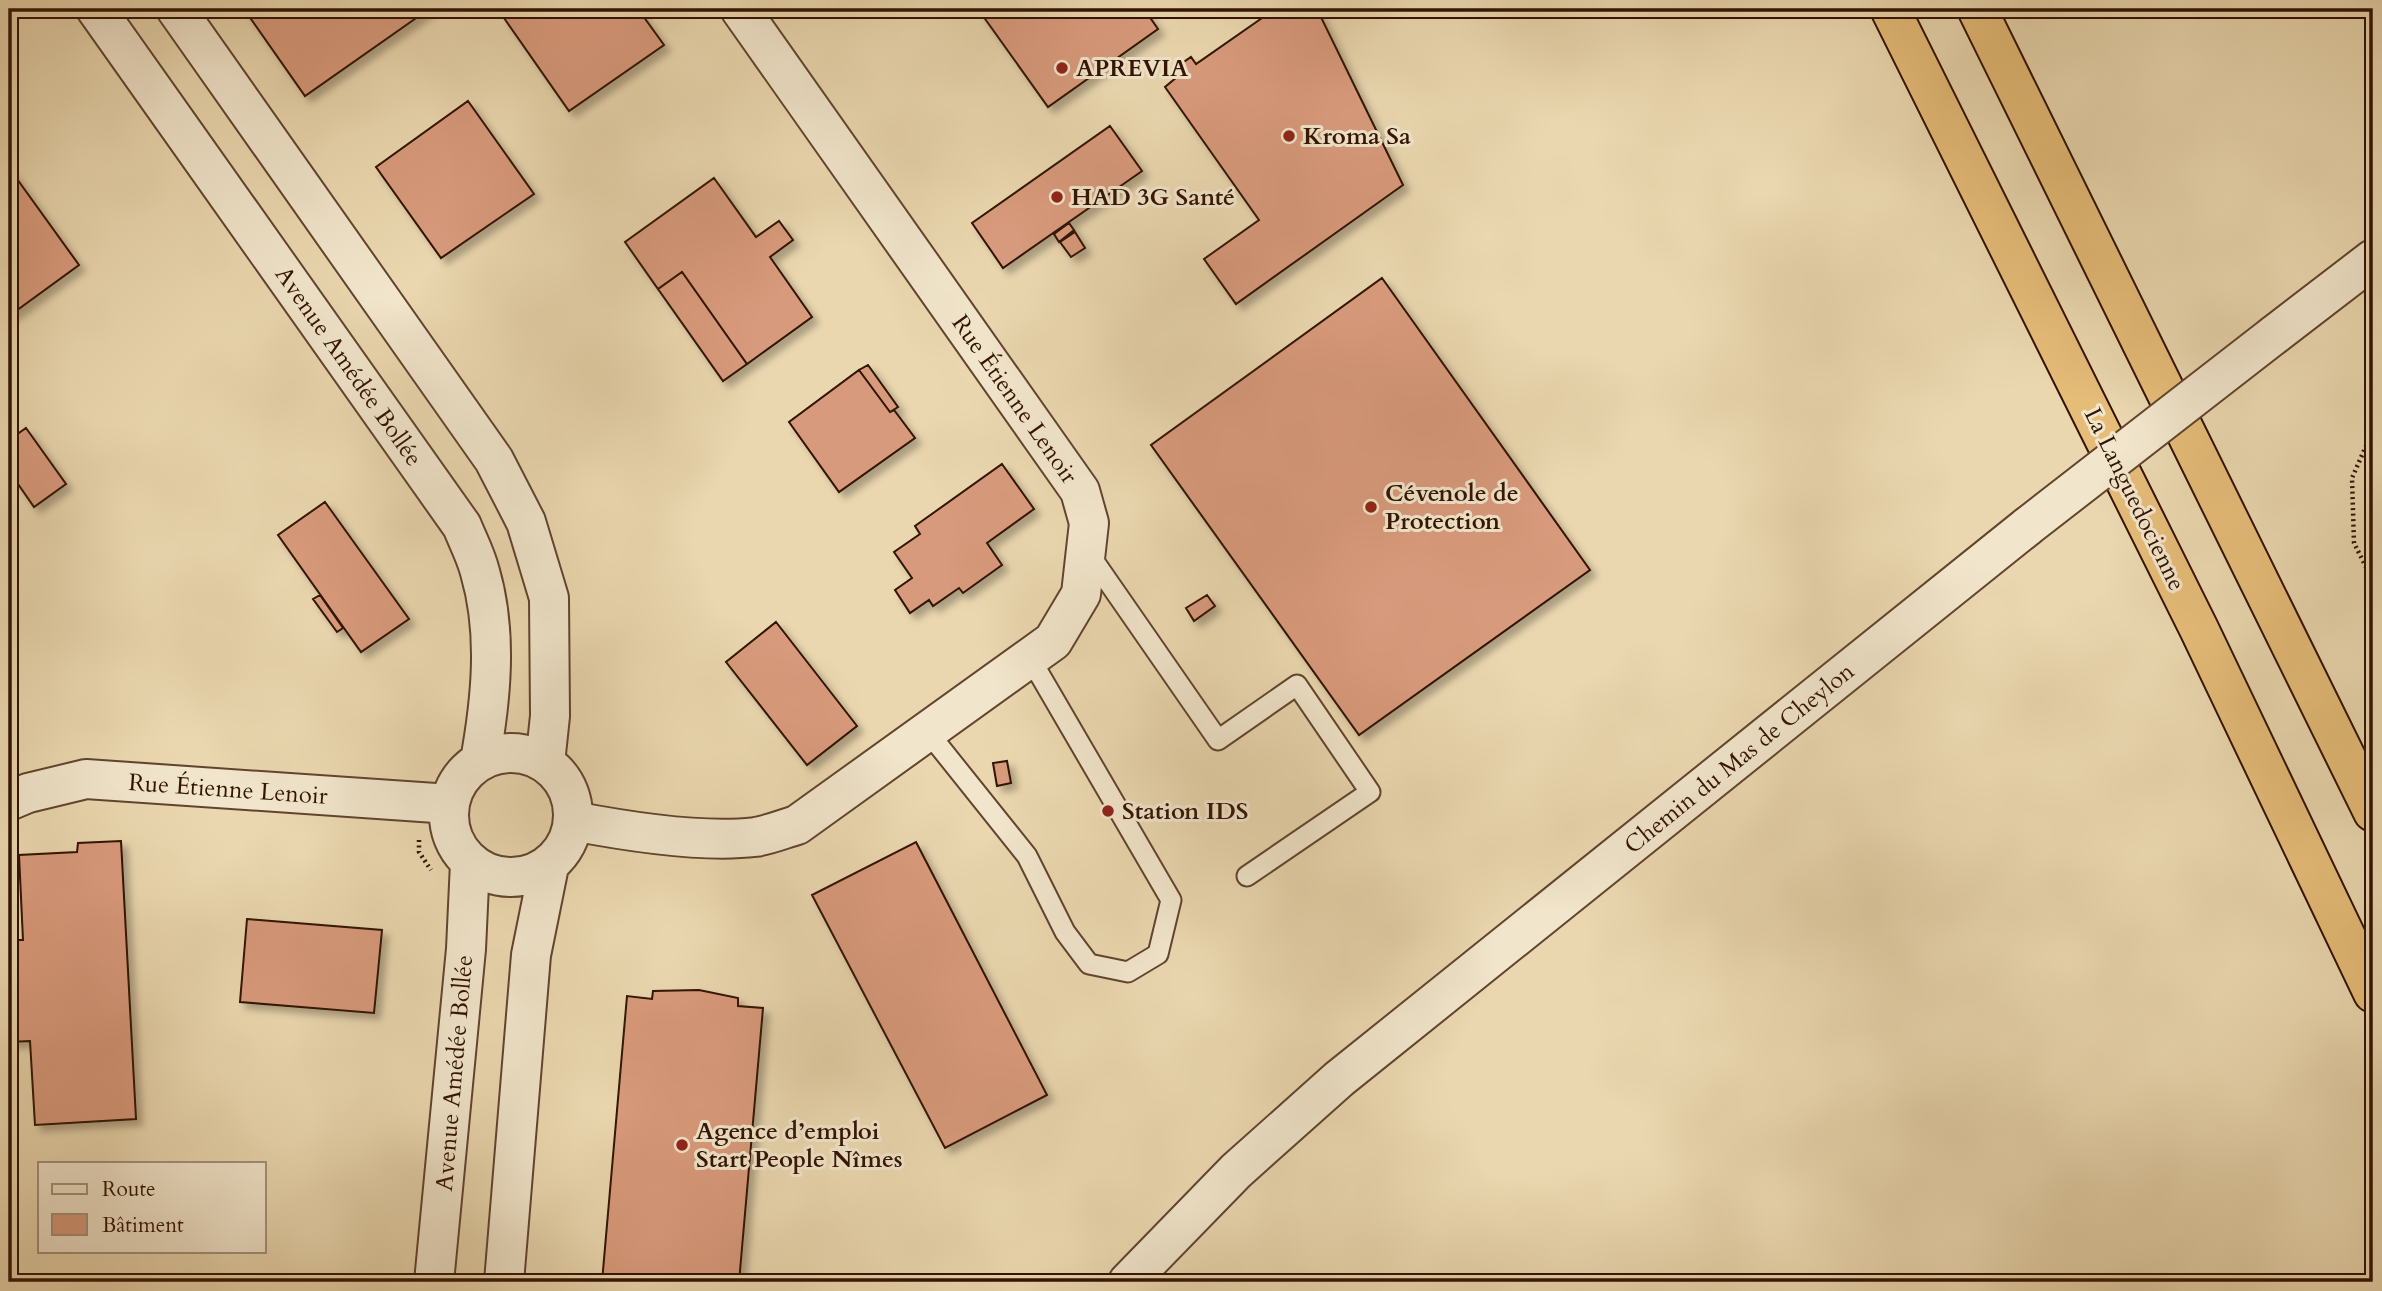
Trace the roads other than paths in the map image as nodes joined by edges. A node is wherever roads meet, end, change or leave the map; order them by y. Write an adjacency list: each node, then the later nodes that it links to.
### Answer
1 (96, 9): 10 (street, Avenue Amédée Bollée)
2 (176, 9): 11 (street)
3 (740, 9): 7 (street, Rue Étienne Lenoir)
4 (1890, 9): 19 (highway, La Languedocienne)
5 (1977, 9): 14 (highway)
6 (2373, 259): 22 (street, Chemin du Mas de Cheylon, bridge)
7 (1086, 550): 8 (street, Rue Étienne Lenoir); 18 (lane)
8 (1030, 658): 9 (street, Rue Étienne Lenoir); 9 (lane)
9 (927, 732): 15 (street, Rue Étienne Lenoir)
10 (480, 761): 11 (street); 13 (street)
11 (545, 763): 15 (street)
12 (9, 801): 13 (street, Rue Étienne Lenoir)
13 (434, 803): 17 (street)
14 (2373, 812)
15 (573, 821): 16 (street)
16 (549, 866): 17 (street); 21 (street)
17 (454, 871): 20 (street, Avenue Amédée Bollée)
18 (1247, 876)
19 (2373, 993)
20 (434, 1282)
21 (504, 1282)
22 (1128, 1282)

